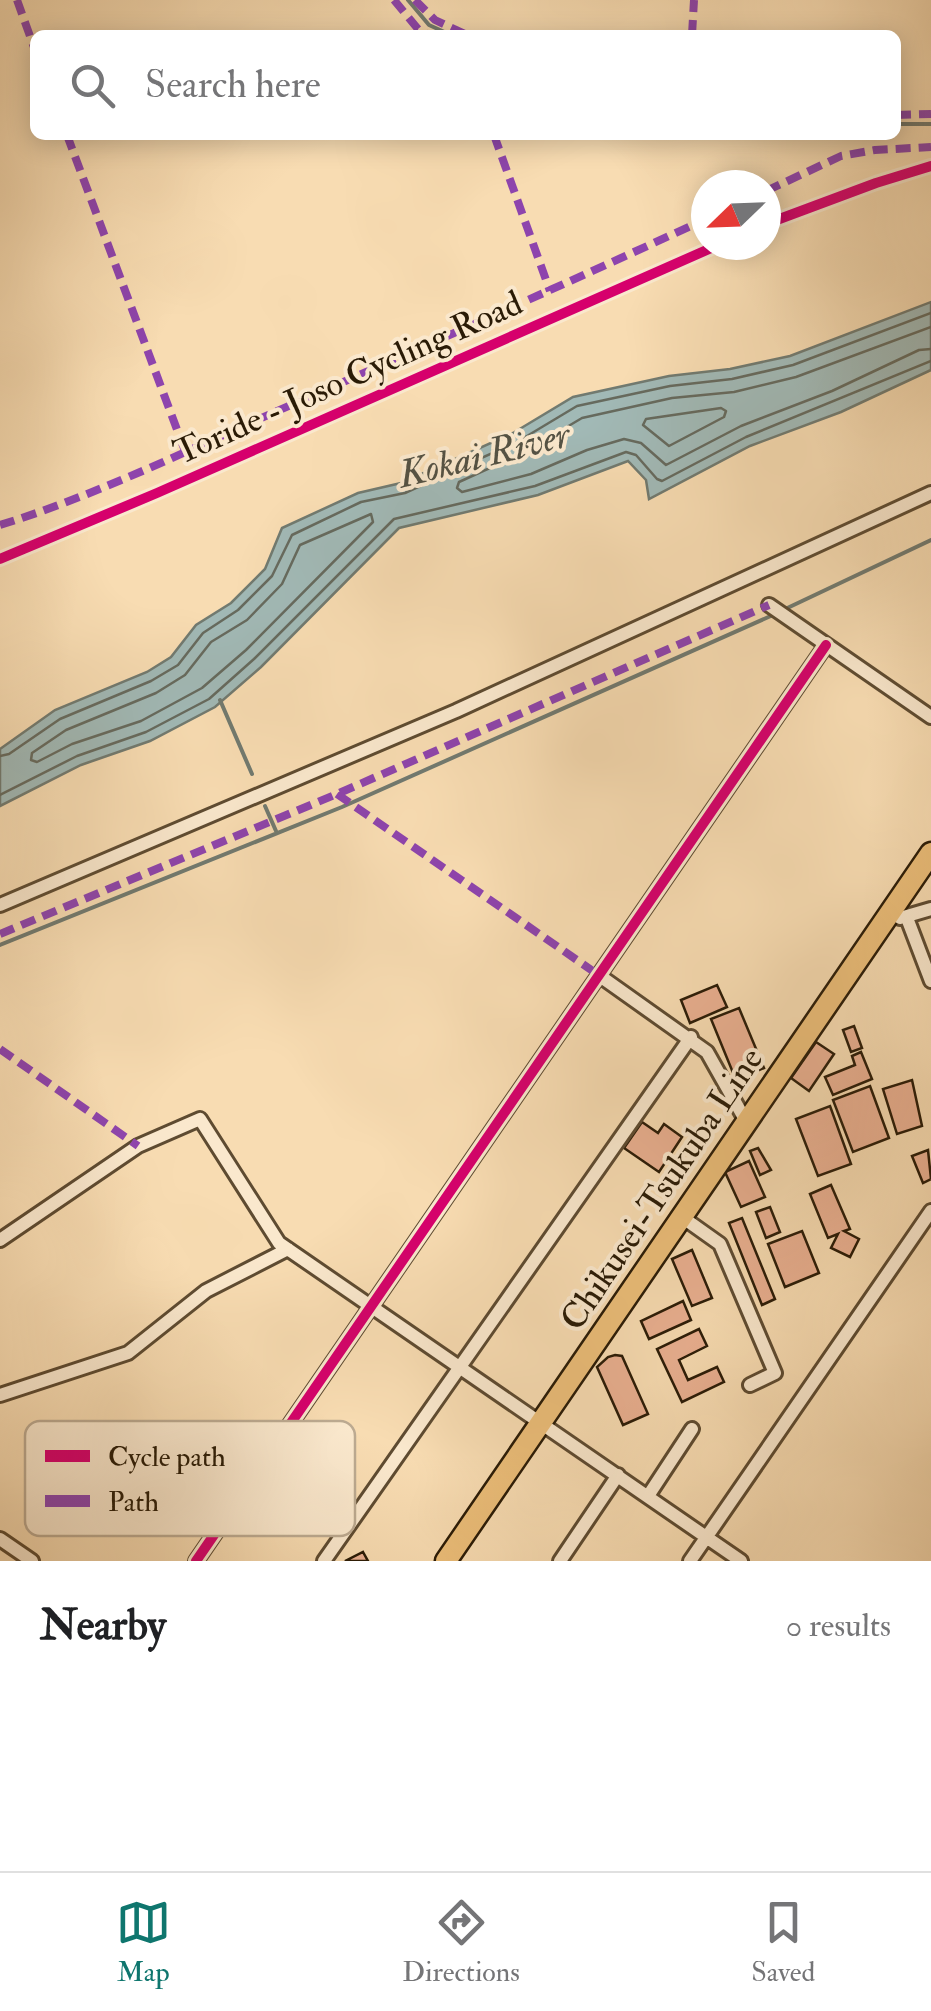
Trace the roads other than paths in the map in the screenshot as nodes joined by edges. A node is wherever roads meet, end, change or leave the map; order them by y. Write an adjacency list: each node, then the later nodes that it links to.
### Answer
1 (931, 493): 6 (street)
2 (776, 610): 3 (street)
3 (826, 645): 4 (street); 9 (street)
4 (931, 717)
5 (931, 853): 8 (main road, Chikusei-Tsukuba Line)
6 (0, 904)
7 (931, 908): 8 (street)
8 (897, 918): 10 (street); 12 (main road, Chikusei-Tsukuba Line)
9 (600, 976): 11 (street); 17 (street)
10 (931, 981)
11 (691, 1037): 12 (street); 18 (street)
12 (746, 1122): 14 (main road, Chikusei-Tsukuba Line)
13 (931, 1210): 29 (street)
14 (682, 1217): 19 (street); 22 (main road, Chikusei-Tsukuba Line)
15 (0, 1240): 16 (street)
16 (288, 1250): 17 (street); 20 (street)
17 (371, 1304): 18 (street); 21 (street)
18 (458, 1366): 22 (street); 26 (street)
19 (750, 1385)
20 (0, 1395)
21 (291, 1421)
22 (540, 1423): 24 (street); 34 (main road, Chikusei-Tsukuba Line)
23 (692, 1429): 25 (street)
24 (618, 1475): 25 (street); 35 (street)
25 (648, 1496): 29 (street)
26 (355, 1516)
27 (213, 1536): 32 (street)
28 (341, 1536): 33 (street)
29 (706, 1537): 36 (street); 37 (street)
30 (0, 1539): 31 (street)
31 (32, 1561)
32 (196, 1561)
33 (324, 1561)
34 (446, 1561)
35 (560, 1561)
36 (690, 1561)
37 (742, 1561)

